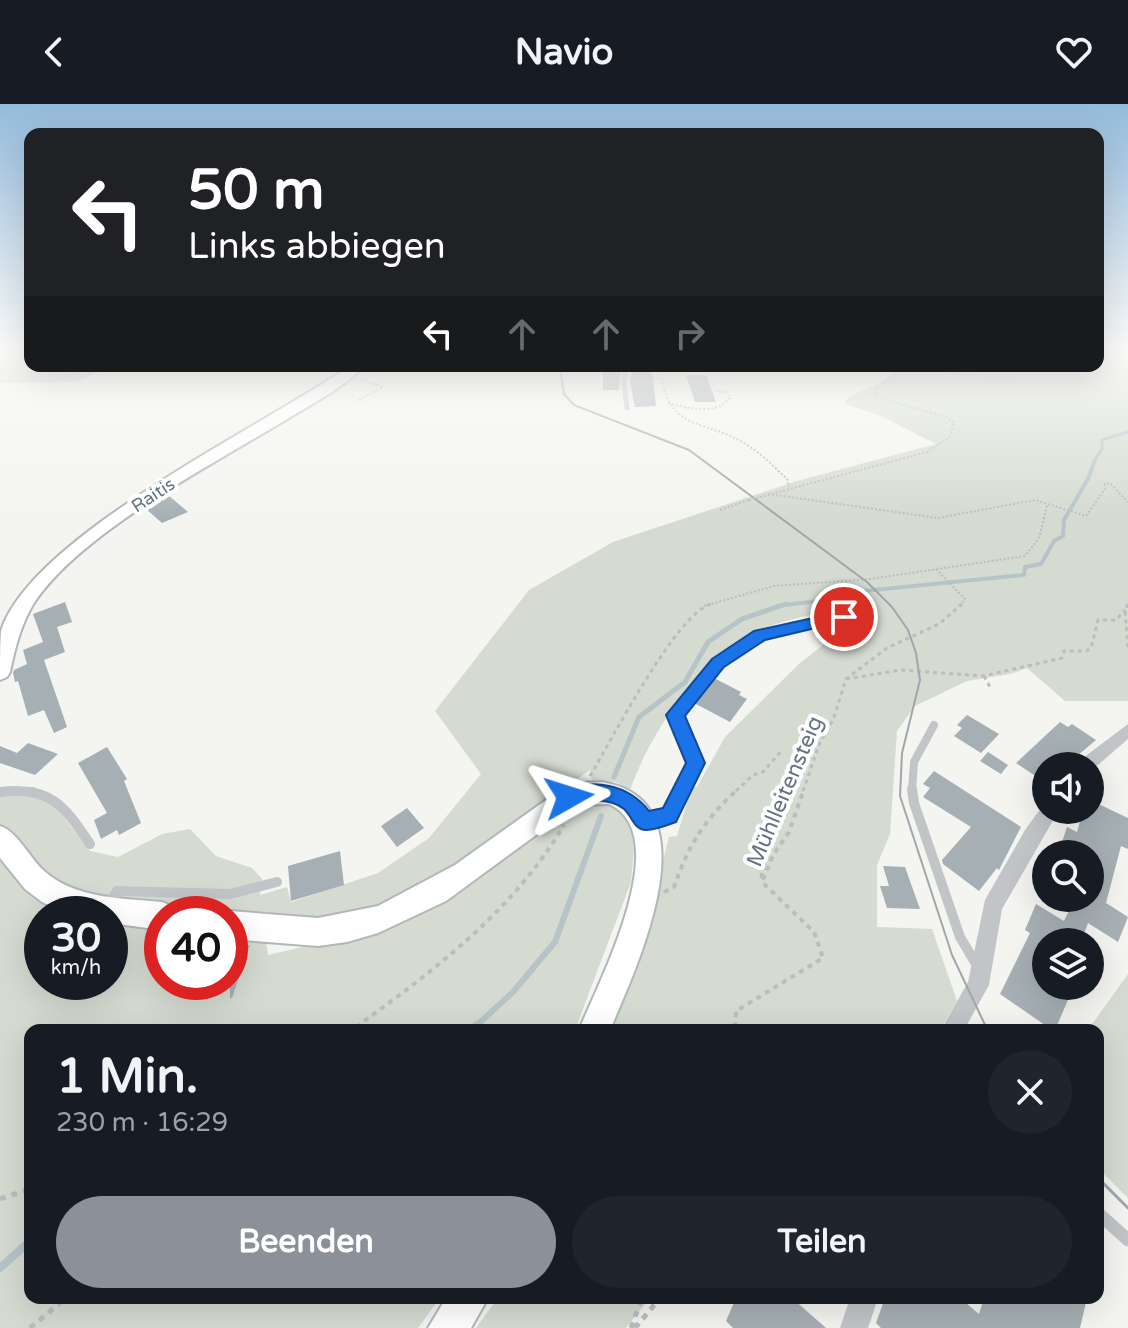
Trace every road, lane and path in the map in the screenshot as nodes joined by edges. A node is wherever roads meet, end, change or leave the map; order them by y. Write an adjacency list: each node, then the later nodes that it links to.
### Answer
1 (298, 405): 16 (street, Raitis)
2 (670, 405): 6 (path)
3 (681, 405): 4 (path)
4 (723, 405)
5 (897, 405): 6 (path)
6 (789, 487): 7 (path)
7 (768, 494): 9 (path); 10 (path, bridge)
8 (1128, 502): 9 (path)
9 (1047, 506): 11 (path)
10 (720, 510)
11 (1013, 559)
12 (936, 569): 20 (path)
13 (1128, 603): 14 (path)
14 (1125, 610): 17 (path); 19 (path)
15 (844, 617): 29 (lane)
16 (6, 628): 18 (street, Raitis)
17 (1128, 648)
18 (0, 672)
19 (984, 676): 20 (path); 21 (path)
20 (846, 679): 34 (path, Mühlleitensteig)
21 (990, 687)
22 (934, 725): 39 (lane)
23 (1128, 730): 25 (street)
24 (783, 749): 37 (path)
25 (1102, 752)
26 (0, 792): 32 (lane)
27 (580, 793): 29 (street); 38 (street); 40 (path)
28 (763, 817): 34 (path)
29 (645, 821): 37 (street)
30 (1040, 824): 39 (street)
31 (0, 837): 35 (street)
32 (90, 844)
33 (277, 882): 36 (lane)
34 (762, 882): 42 (path, Mühlleitensteig)
35 (51, 896)
36 (114, 896)
37 (643, 904): 41 (street)
38 (248, 927)
39 (981, 973): 43 (street)
40 (360, 1024)
41 (596, 1024)
42 (735, 1024)
43 (956, 1024)
44 (24, 1191): 45 (path)
45 (0, 1199)
46 (1104, 1218): 47 (lane)
47 (1128, 1240)
48 (59, 1304): 53 (path)
49 (465, 1304): 54 (street)
50 (640, 1304): 55 (path)
51 (655, 1304): 55 (path)
52 (862, 1304): 56 (street)
53 (30, 1328)
54 (448, 1328)
55 (633, 1328)
56 (854, 1328)

